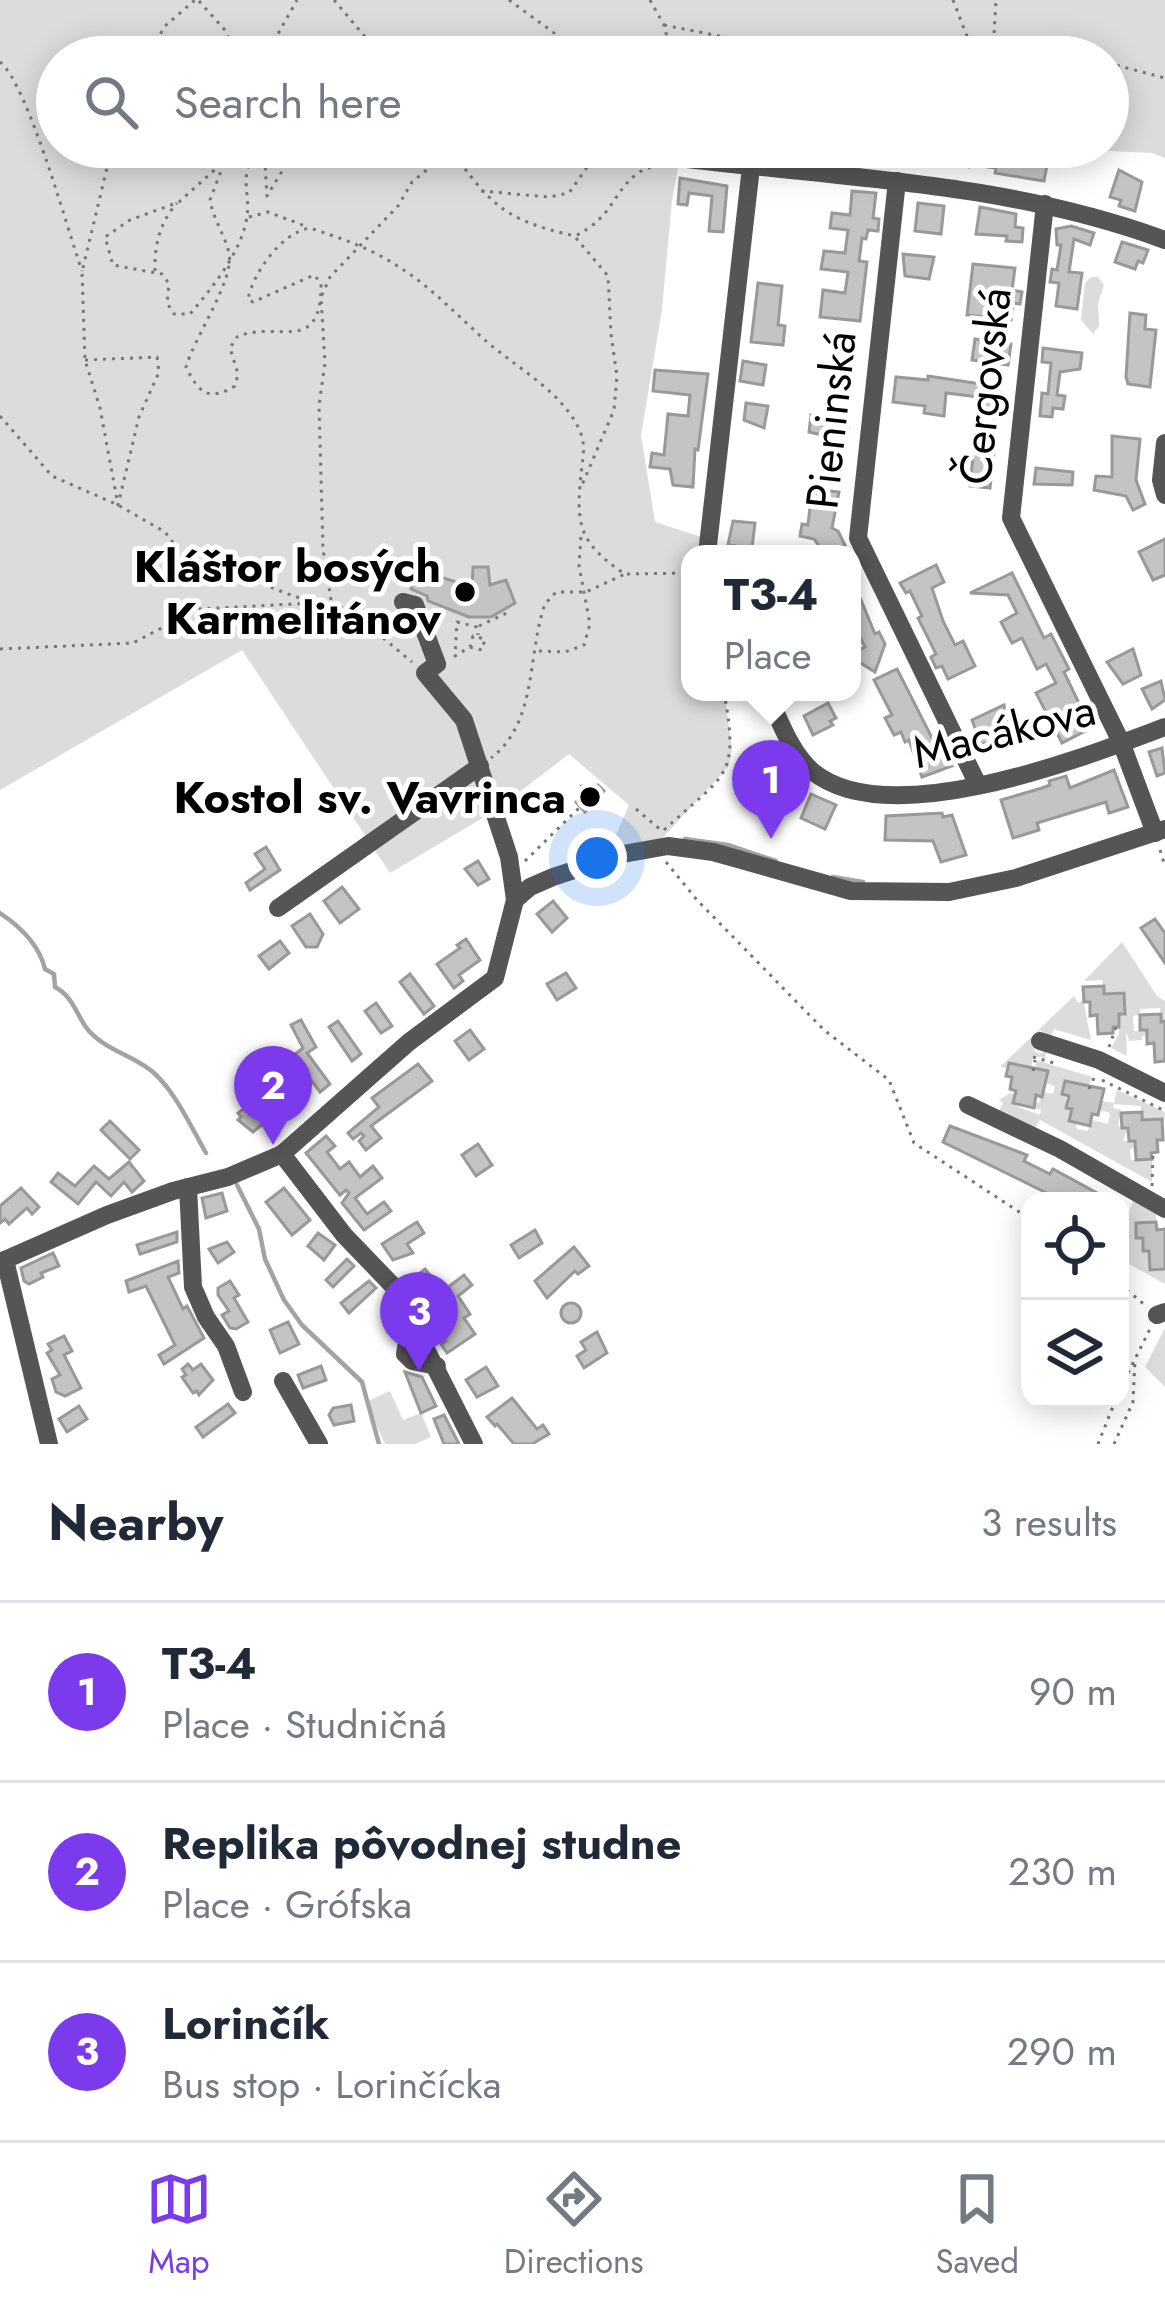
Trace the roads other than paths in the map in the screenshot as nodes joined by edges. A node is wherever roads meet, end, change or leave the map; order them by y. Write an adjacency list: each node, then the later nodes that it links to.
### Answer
1 (751, 168): 8 (street)
2 (761, 168): 3 (street)
3 (896, 181): 4 (street); 14 (street, Pieninská)
4 (1045, 204): 5 (street); 12 (street, Čergovská)
5 (1165, 240)
6 (1165, 443): 7 (street)
7 (1165, 495)
8 (707, 545)
9 (403, 602): 13 (street)
10 (771, 701): 14 (street, Macákova)
11 (1165, 727): 12 (street, Macákova)
12 (1121, 742): 14 (street, Macákova); 15 (street, Čergovská)
13 (480, 766): 16 (street); 17 (street)
14 (977, 785)
15 (1160, 831): 16 (street)
16 (515, 900): 21 (street)
17 (278, 908)
18 (1036, 1052): 19 (street)
19 (1165, 1093)
20 (968, 1105): 23 (street)
21 (282, 1154): 22 (street); 29 (street)
22 (188, 1187): 24 (street); 26 (street)
23 (1165, 1209)
24 (2, 1261): 27 (street)
25 (283, 1381): 28 (street)
26 (243, 1392)
27 (49, 1444)
28 (319, 1444)
29 (474, 1444)

